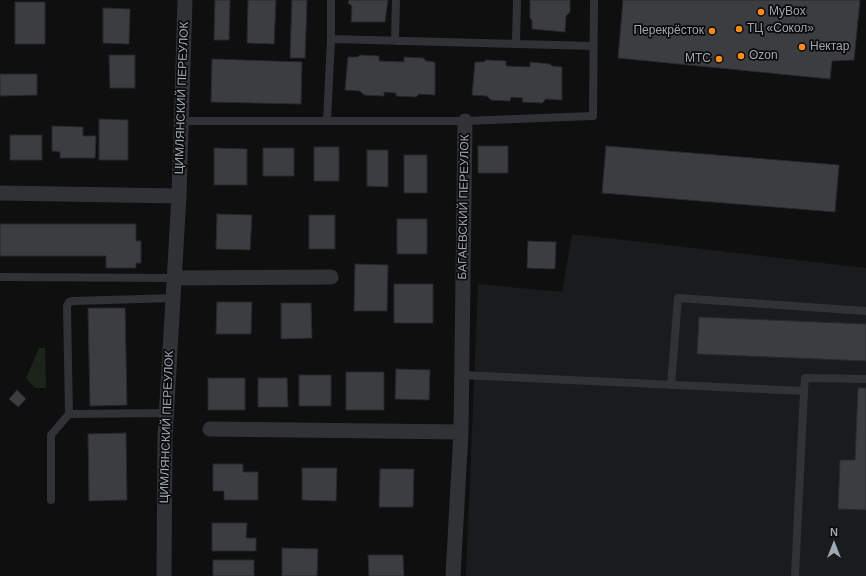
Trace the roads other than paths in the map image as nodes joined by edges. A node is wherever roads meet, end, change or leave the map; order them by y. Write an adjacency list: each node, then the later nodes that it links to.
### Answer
1 (185, 0): 11 (street, ЦИМЛЯНСКИЙ ПЕРЕУЛОК)
2 (331, 0): 6 (lane)
3 (396, 0): 7 (lane)
4 (517, 0): 8 (lane)
5 (594, 0): 9 (lane)
6 (331, 39): 7 (lane); 12 (lane)
7 (395, 40): 8 (lane)
8 (516, 44): 9 (lane)
9 (593, 46): 10 (lane)
10 (465, 120): 12 (lane, БАГАЕВСКИЙ ПЕРЕУЛОК); 20 (street, БАГАЕВСКИЙ ПЕРЕУЛОК)
11 (182, 121): 12 (lane, БАГАЕВСКИЙ ПЕРЕУЛОК); 14 (street, ЦИМЛЯНСКИЙ ПЕРЕУЛОК)
12 (327, 121)
13 (0, 193): 14 (street)
14 (179, 196): 17 (street, ЦИМЛЯНСКИЙ ПЕРЕУЛОК)
15 (0, 277): 17 (lane)
16 (331, 277): 17 (street)
17 (174, 278): 18 (street, ЦИМЛЯНСКИЙ ПЕРЕУЛОК)
18 (173, 298): 24 (street, ЦИМЛЯНСКИЙ ПЕРЕУЛОК); 25 (lane)
19 (866, 311): 22 (lane)
20 (462, 375): 22 (lane); 27 (street, БАГАЕВСКИЙ ПЕРЕУЛОК)
21 (866, 379): 23 (lane)
22 (671, 385): 23 (lane)
23 (804, 391): 31 (lane)
24 (166, 413): 25 (lane); 29 (street, ЦИМЛЯНСКИЙ ПЕРЕУЛОК)
25 (69, 414): 28 (lane)
26 (210, 429): 27 (street)
27 (461, 432): 30 (street, БАГАЕВСКИЙ ПЕРЕУЛОК)
28 (51, 500)
29 (164, 576)
30 (453, 576)
31 (795, 576)

